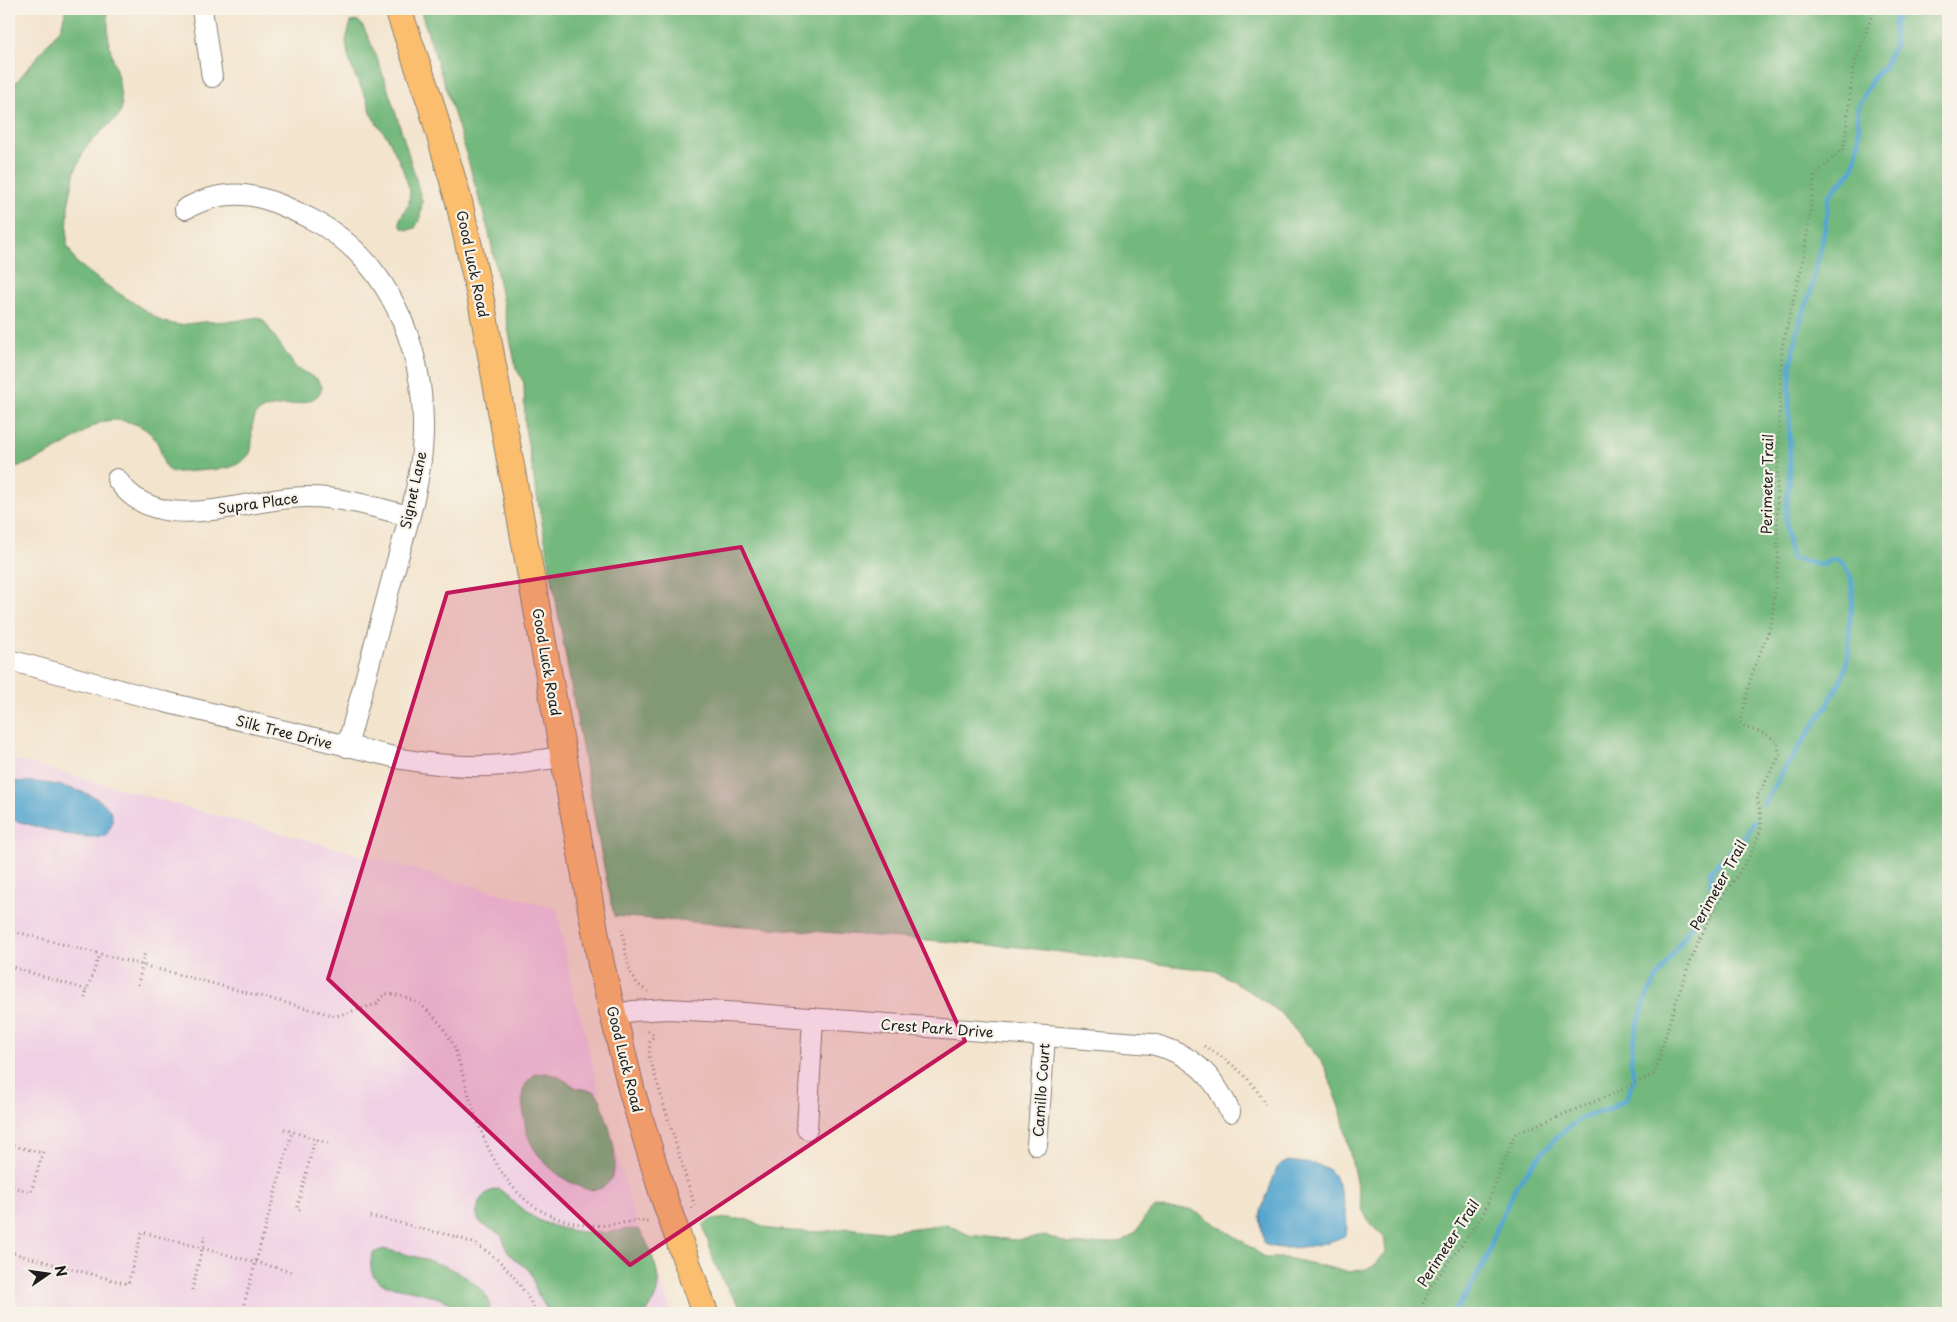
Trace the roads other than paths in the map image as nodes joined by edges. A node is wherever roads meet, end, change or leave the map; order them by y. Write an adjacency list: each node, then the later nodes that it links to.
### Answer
1 (202, 9): 3 (street)
2 (398, 9): 9 (main road, Good Luck Road)
3 (212, 77)
4 (185, 209): 6 (street, Signet Lane)
5 (117, 479): 6 (street, Supra Place)
6 (408, 516): 8 (street, Signet Lane)
7 (9, 660): 8 (street, Silk Tree Drive)
8 (347, 747): 9 (street, Silk Tree Drive)
9 (564, 757): 10 (main road, Good Luck Road)
10 (614, 1015): 11 (street, Crest Park Drive); 16 (main road, Good Luck Road)
11 (813, 1018): 12 (street, Crest Park Drive); 14 (street)
12 (1045, 1036): 13 (street, Crest Park Drive); 15 (street, Camillo Court)
13 (1230, 1112)
14 (807, 1129)
15 (1037, 1145)
16 (705, 1313)

